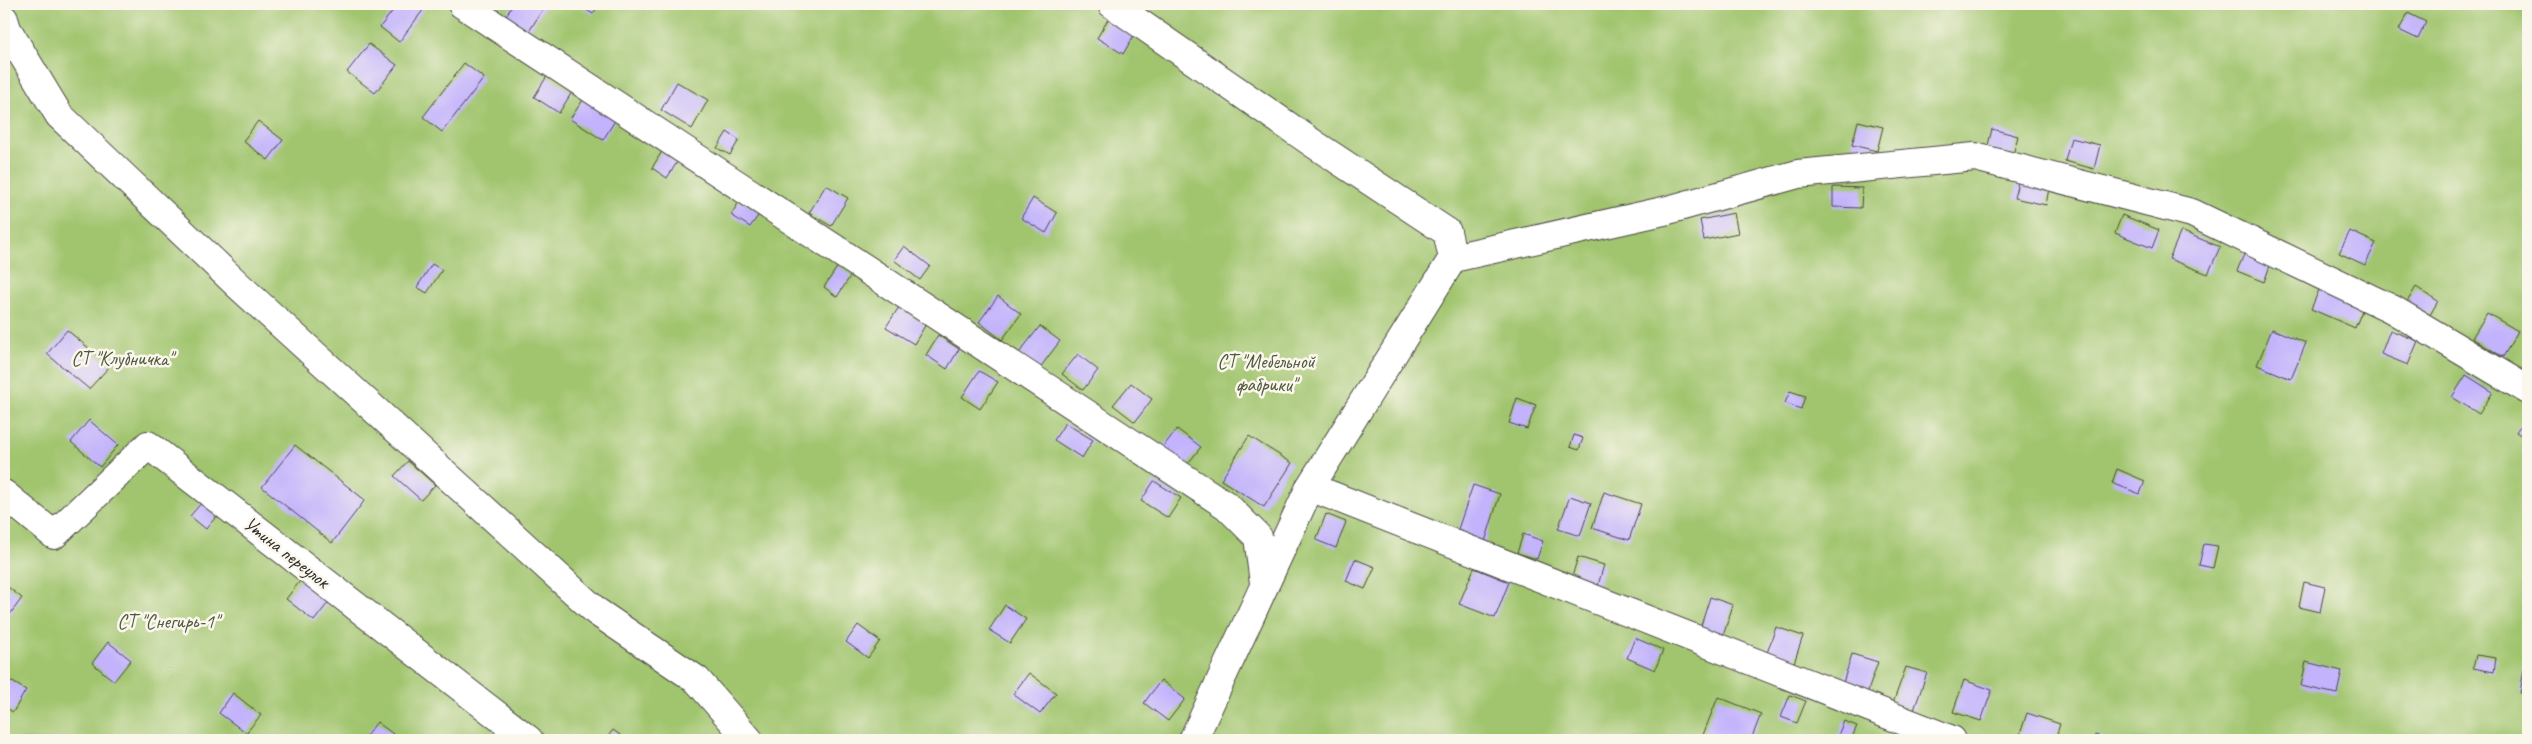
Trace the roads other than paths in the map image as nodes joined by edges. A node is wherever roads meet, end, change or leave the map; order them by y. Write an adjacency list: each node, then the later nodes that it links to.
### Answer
1 (462, 4): 8 (street)
2 (1112, 4): 4 (street)
3 (4, 19): 10 (street)
4 (1453, 258): 5 (street); 6 (street)
5 (2528, 390)
6 (1310, 487): 8 (street); 12 (street)
7 (4, 494): 9 (street, Утина переулок)
8 (1264, 582): 11 (street)
9 (529, 740)
10 (749, 740)
11 (1193, 740)
12 (1952, 740)

